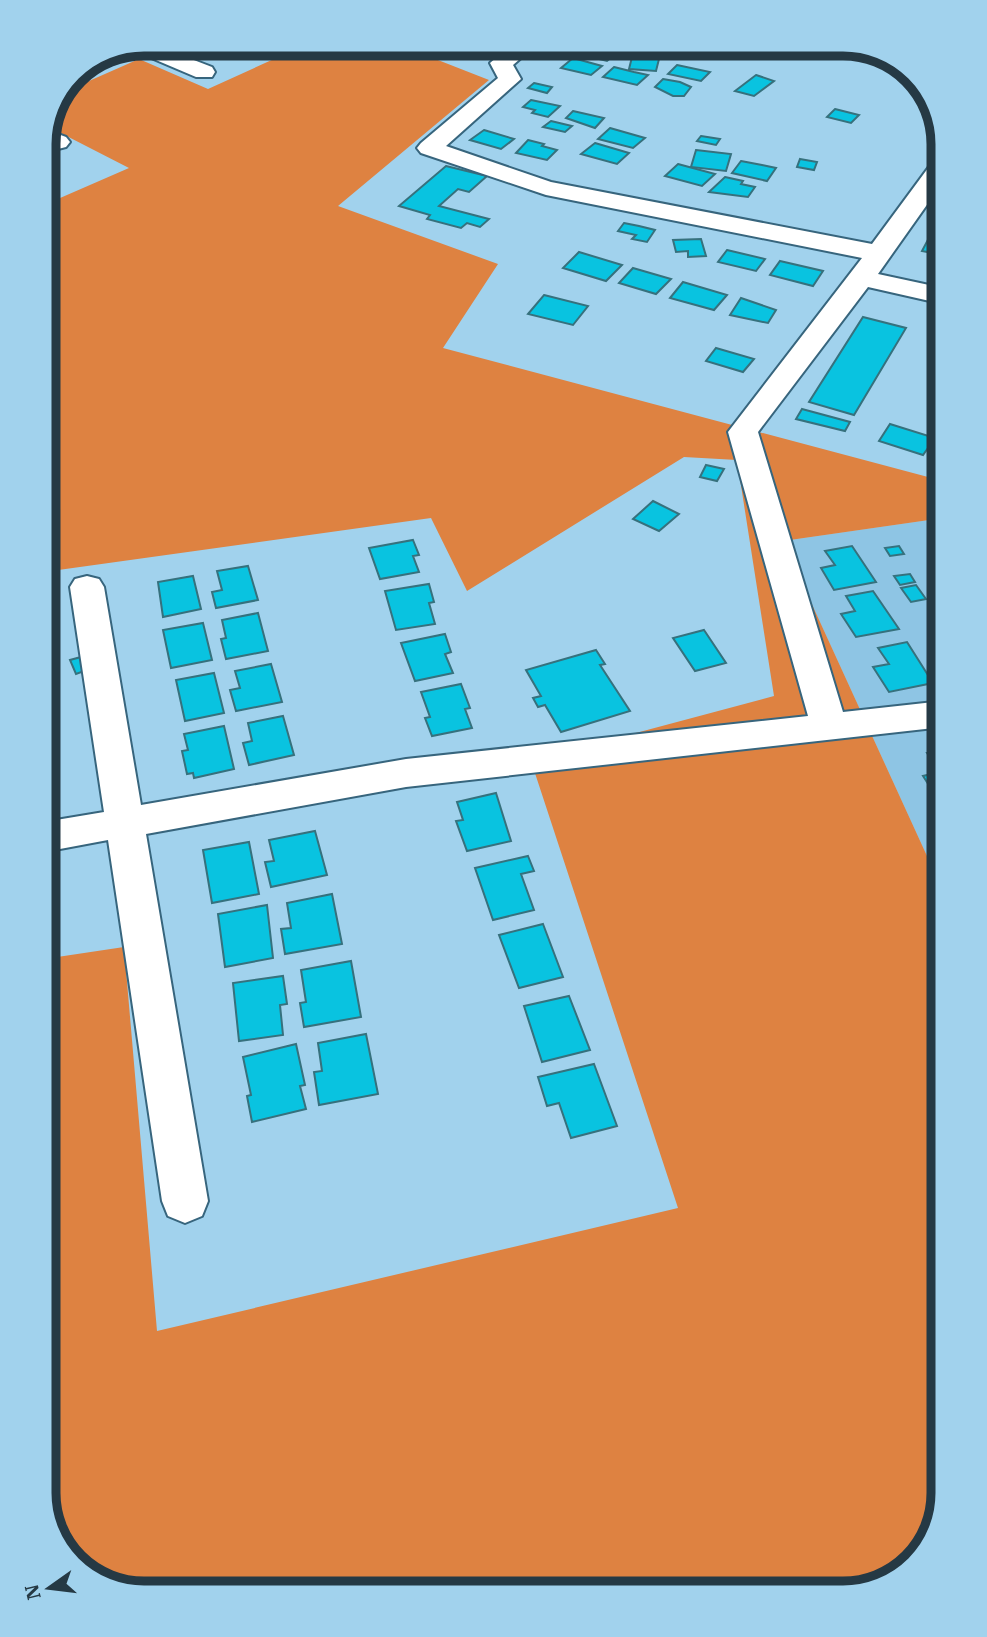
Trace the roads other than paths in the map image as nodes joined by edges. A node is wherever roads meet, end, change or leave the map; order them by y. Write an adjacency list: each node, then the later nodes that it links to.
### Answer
1 (163, 56): 3 (street)
2 (510, 56): 5 (street)
3 (204, 72)
4 (931, 181): 5 (street)
5 (869, 266): 6 (street); 9 (street)
6 (931, 291)
7 (87, 587): 10 (street)
8 (931, 715): 9 (street)
9 (829, 727): 10 (street)
10 (127, 822): 11 (street); 12 (street)
11 (56, 835)
12 (186, 1201)

